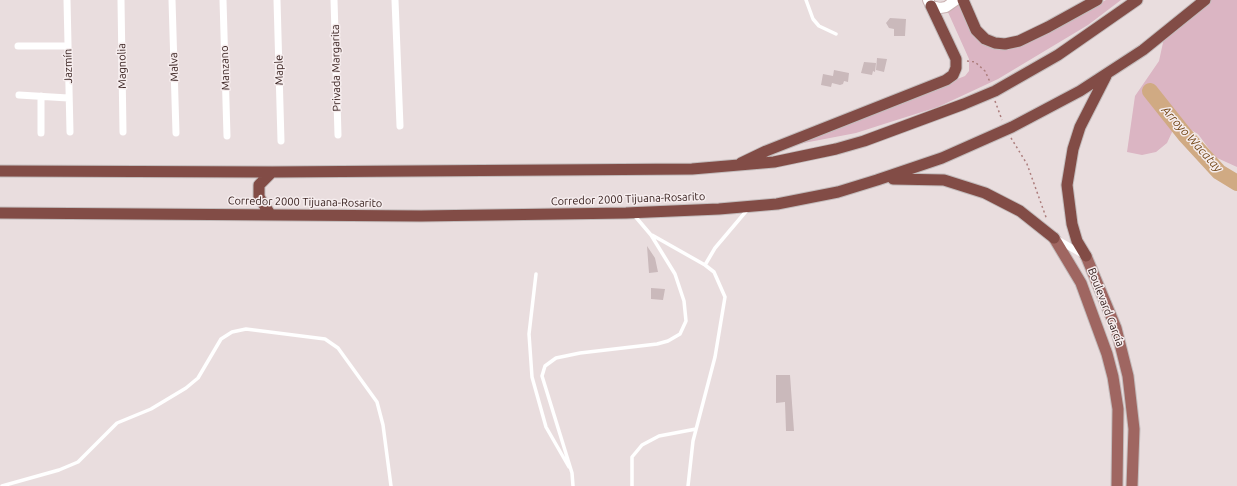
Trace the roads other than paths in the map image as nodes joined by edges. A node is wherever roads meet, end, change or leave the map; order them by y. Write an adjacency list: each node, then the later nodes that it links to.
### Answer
1 (67, 0): 17 (street, Jazmín)
2 (121, 0): 24 (street, Magnolia)
3 (172, 0): 26 (street, Malva)
4 (222, 0): 28 (street, Manzano)
5 (277, 0): 29 (street, Maple)
6 (334, 0): 27 (street, Privada Margarita)
7 (395, 0): 22 (street)
8 (806, 0): 15 (lane)
9 (956, 0): 14 (main road)
10 (963, 0): 11 (highway)
11 (1097, 0)
12 (1136, 0): 30 (highway)
13 (1205, 0): 18 (highway, Corredor 2000 Tijuana-Rosarito)
14 (929, 3): 30 (highway)
15 (836, 34)
16 (18, 46): 17 (street)
17 (68, 46): 21 (street, Jazmín)
18 (1109, 71): 33 (highway, Corredor 2000 Tijuana-Rosarito); 40 (highway)
19 (19, 95): 20 (street)
20 (41, 96): 21 (street); 25 (street)
21 (68, 98): 23 (street, Jazmín)
22 (400, 126)
23 (70, 132)
24 (124, 132)
25 (41, 133)
26 (176, 133)
27 (338, 135)
28 (227, 136)
29 (281, 141)
30 (733, 166): 32 (highway)
31 (0, 170): 32 (highway)
32 (272, 172): 37 (highway)
33 (877, 180): 34 (highway, Corredor 2000 Tijuana-Rosarito); 39 (highway)
34 (750, 206): 35 (highway, Corredor 2000 Tijuana-Rosarito); 41 (lane)
35 (632, 212): 37 (highway, Corredor 2000 Tijuana-Rosarito); 38 (lane)
36 (0, 213): 37 (highway, Corredor 2000 Tijuana-Rosarito)
37 (270, 214)
38 (651, 235): 41 (lane); 44 (lane)
39 (1054, 238): 40 (street, Boulevard García); 50 (main road, Boulevard García)
40 (1086, 256): 51 (main road, Boulevard García)
41 (706, 265): 43 (lane)
42 (536, 274): 44 (lane)
43 (696, 429): 48 (lane); 49 (lane)
44 (572, 473): 47 (lane)
45 (2, 486): 46 (lane)
46 (391, 486)
47 (573, 486)
48 (632, 486)
49 (688, 486)
50 (1117, 486)
51 (1132, 486)

